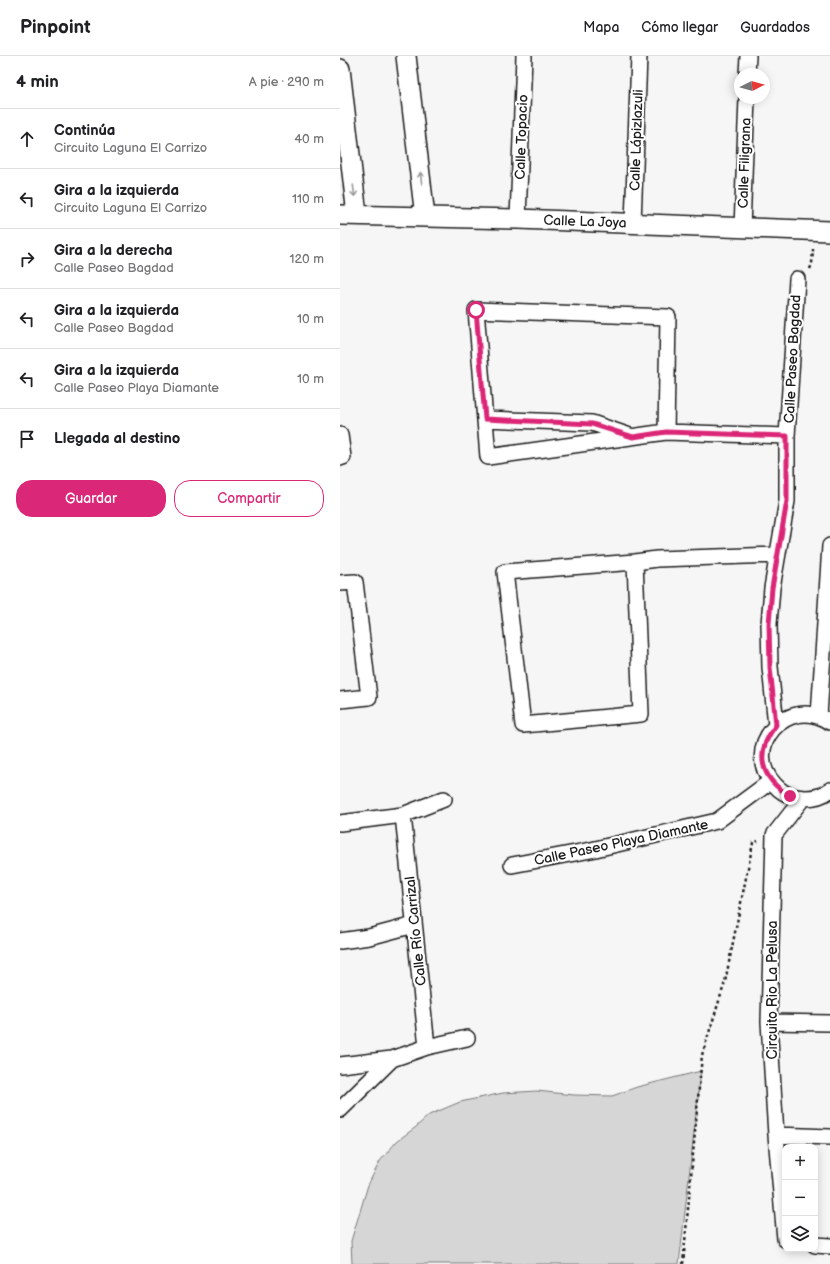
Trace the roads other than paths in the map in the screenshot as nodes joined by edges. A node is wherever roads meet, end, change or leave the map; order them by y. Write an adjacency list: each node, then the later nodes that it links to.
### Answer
1 (406, 56): 9 (street, one-way to 1)
2 (524, 56): 10 (street, Calle Topacio)
3 (639, 56): 11 (street, Calle Lápizlazuli)
4 (748, 56): 6 (street)
5 (340, 68): 8 (street, one-way to 8)
6 (747, 68)
7 (746, 104): 12 (street, Calle Filigrana)
8 (348, 215): 9 (street, Calle La Joya)
9 (425, 217): 10 (street, Calle La Joya)
10 (518, 219): 11 (street, Calle La Joya)
11 (633, 223): 12 (street, Calle La Joya)
12 (742, 228): 13 (street, Calle La Joya)
13 (822, 231)
14 (796, 284): 18 (street, Calle Paseo Bagdad)
15 (485, 419): 16 (street); 19 (street); 19 (street)
16 (666, 432): 18 (street); 19 (street)
17 (340, 435): 20 (street)
18 (787, 436): 22 (street, Calle Paseo Bagdad)
19 (633, 437)
20 (340, 458)
21 (830, 546): 25 (street)
22 (777, 555): 23 (street); 28 (street, Calle Paseo Bagdad)
23 (635, 562): 23 (street)
24 (340, 583): 26 (street)
25 (828, 608): 27 (street)
26 (340, 700)
27 (819, 717): 28 (street)
28 (781, 722): 29 (street)
29 (775, 785): 32 (street); 35 (street, Calle Paseo Playa Diamante)
30 (830, 790): 32 (street)
31 (444, 798): 33 (street)
32 (800, 798): 38 (street, Circuito Rio La Pelusa)
33 (403, 815): 34 (street); 36 (street, Calle Río Carrizal)
34 (340, 823)
35 (512, 865)
36 (414, 925): 37 (street); 41 (street, Calle Río Carrizal)
37 (340, 941)
38 (769, 1022): 39 (street); 45 (street, Circuito Rio La Pelusa)
39 (830, 1023)
40 (467, 1038): 41 (street)
41 (427, 1047): 42 (street)
42 (392, 1059): 43 (street); 44 (street)
43 (340, 1065)
44 (340, 1110)
45 (776, 1135): 46 (street); 47 (street, Circuito Rio La Pelusa)
46 (830, 1136)
47 (783, 1216)
48 (818, 1245): 49 (street)
49 (830, 1246)

